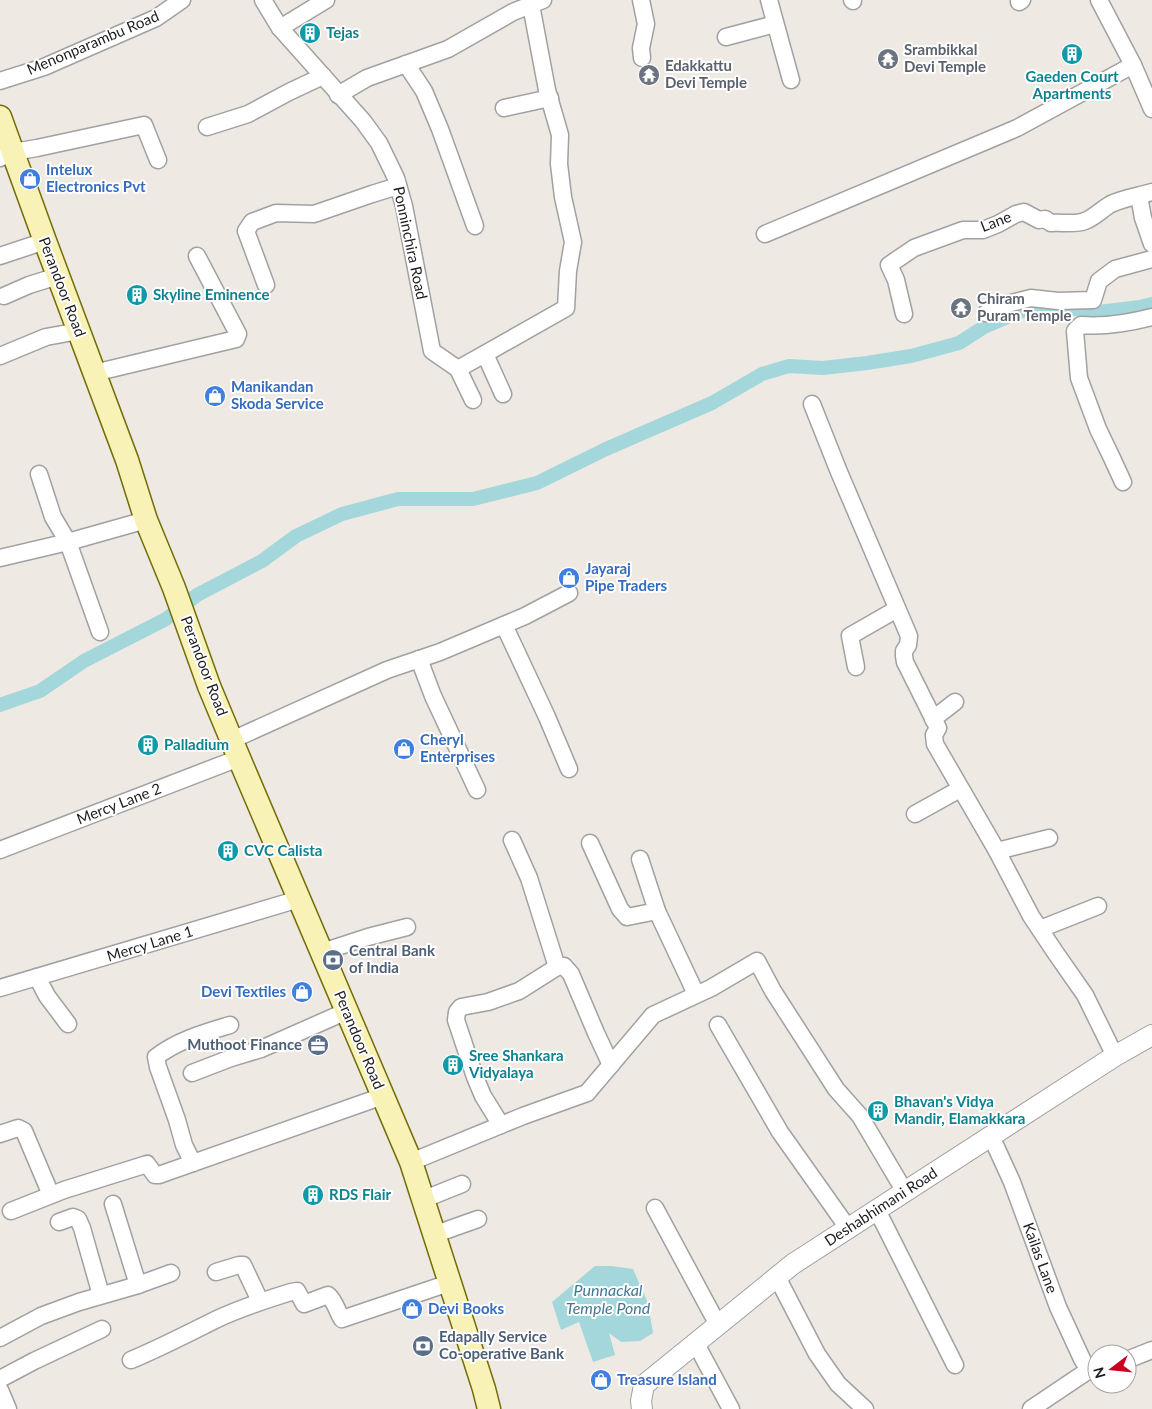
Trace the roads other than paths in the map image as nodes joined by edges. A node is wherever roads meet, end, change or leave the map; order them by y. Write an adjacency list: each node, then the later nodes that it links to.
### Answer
1 (182, 0): 16 (street, Menonparambu Road)
2 (263, 0): 9 (street, Ponninchira Road)
3 (326, 0): 9 (street)
4 (641, 0): 11 (street)
5 (769, 0): 8 (street)
6 (1099, 0): 13 (street)
7 (537, 2): 12 (street); 18 (street)
8 (775, 24): 10 (street); 15 (street)
9 (280, 28): 14 (street, Ponninchira Road)
10 (726, 37)
11 (642, 58)
12 (406, 64): 17 (street); 27 (street)
13 (1133, 65): 20 (street); 28 (street)
14 (323, 76): 17 (street, Ponninchira Road); 22 (street)
15 (792, 80)
16 (0, 81)
17 (338, 95): 25 (street, Ponninchira Road)
18 (550, 98): 19 (street); 41 (street)
19 (504, 108)
20 (1152, 109)
21 (0, 117): 23 (main road, Perandoor Road)
22 (207, 127)
23 (7, 155): 24 (street); 29 (main road, Perandoor Road)
24 (158, 160)
25 (398, 186): 35 (street); 43 (street, Ponninchira Road)
26 (1145, 194): 30 (street); 38 (street, Lane)
27 (475, 226)
28 (765, 234)
29 (44, 241): 31 (street); 34 (main road, Perandoor Road)
30 (1152, 244)
31 (0, 256)
32 (197, 256): 44 (street)
33 (1152, 258): 37 (street)
34 (58, 276): 36 (street); 40 (main road, Perandoor Road)
35 (266, 286)
36 (4, 296)
37 (986, 313)
38 (904, 314)
39 (1152, 317): 49 (street)
40 (79, 331): 42 (street); 44 (main road, Perandoor Road)
41 (485, 354): 43 (street); 45 (street)
42 (0, 356)
43 (458, 369): 46 (street)
44 (94, 373): 50 (main road, Perandoor Road)
45 (503, 394)
46 (473, 400)
47 (812, 404): 54 (street)
48 (39, 474): 51 (street)
49 (1123, 482)
50 (146, 520): 51 (street); 61 (main road, Perandoor Road)
51 (68, 542): 52 (street); 56 (street)
52 (0, 558)
53 (569, 593): 55 (street, Mercy Lane 2)
54 (897, 608): 58 (street); 60 (street)
55 (504, 625): 57 (street, Mercy Lane 2); 62 (street)
56 (100, 632)
57 (419, 659): 61 (street, Mercy Lane 2); 64 (street)
58 (856, 667)
59 (956, 702): 60 (street)
60 (933, 719): 63 (street)
61 (235, 749): 69 (street, Mercy Lane 2); 72 (main road, Perandoor Road)
62 (569, 769)
63 (960, 789): 65 (street); 70 (street)
64 (477, 790)
65 (915, 814)
66 (1049, 838): 70 (street)
67 (512, 840): 78 (street)
68 (590, 843): 74 (street)
69 (0, 850)
70 (996, 851): 76 (street)
71 (640, 860): 74 (street)
72 (300, 899): 77 (main road, Perandoor Road); 79 (street, Mercy Lane 1)
73 (1098, 906): 76 (street)
74 (657, 911): 81 (street)
75 (407, 927): 77 (street)
76 (1040, 929): 87 (street)
77 (322, 952): 82 (main road, Perandoor Road)
78 (557, 967): 88 (street); 91 (street)
79 (37, 977): 80 (street, Mercy Lane 1); 83 (street)
80 (0, 988)
81 (696, 994): 88 (street); 97 (street)
82 (347, 1011): 89 (street); 90 (main road, Perandoor Road)
83 (68, 1024)
84 (230, 1025): 95 (street)
85 (718, 1025): 106 (street)
86 (1152, 1035): 87 (street, Deshabhimani Road)
87 (1115, 1056): 93 (street, Deshabhimani Road)
88 (612, 1065): 91 (street)
89 (192, 1073)
90 (383, 1096): 94 (main road, Perandoor Road); 95 (street)
91 (501, 1125): 94 (street)
92 (0, 1134): 98 (street)
93 (991, 1136): 97 (street, Deshabhimani Road); 123 (street, Kailas Lane)
94 (411, 1162): 99 (main road, Perandoor Road)
95 (193, 1163): 98 (street)
96 (462, 1184): 99 (street)
97 (905, 1192): 102 (street, Deshabhimani Road)
98 (51, 1195): 103 (street)
99 (422, 1200): 107 (main road, Perandoor Road)
100 (113, 1204): 112 (street)
101 (654, 1208): 115 (street)
102 (877, 1210): 106 (street, Deshabhimani Road); 122 (street)
103 (11, 1211)
104 (478, 1219): 107 (street)
105 (59, 1222): 113 (street)
106 (848, 1228): 110 (street, Deshabhimani Road)
107 (433, 1235): 111 (main road, Perandoor Road)
108 (171, 1272): 112 (street)
109 (216, 1272): 114 (street)
110 (777, 1277): 115 (street, Deshabhimani Road); 131 (street)
111 (449, 1283): 114 (street); 128 (main road, Perandoor Road)
112 (138, 1285): 113 (street)
113 (100, 1295): 117 (street)
114 (260, 1301): 121 (street)
115 (718, 1325): 118 (street, Deshabhimani Road)
116 (102, 1329): 125 (street)
117 (0, 1338)
118 (695, 1342): 129 (street, Deshabhimani Road); 130 (street)
119 (1152, 1350): 120 (street)
120 (1137, 1356)
121 (131, 1360)
122 (955, 1365)
123 (1087, 1365)
124 (1087, 1376): 132 (street)
125 (0, 1379)
126 (0, 1390): 127 (street)
127 (8, 1409)
128 (488, 1409)
129 (642, 1409)
130 (731, 1409)
131 (865, 1409)
132 (1031, 1409)

